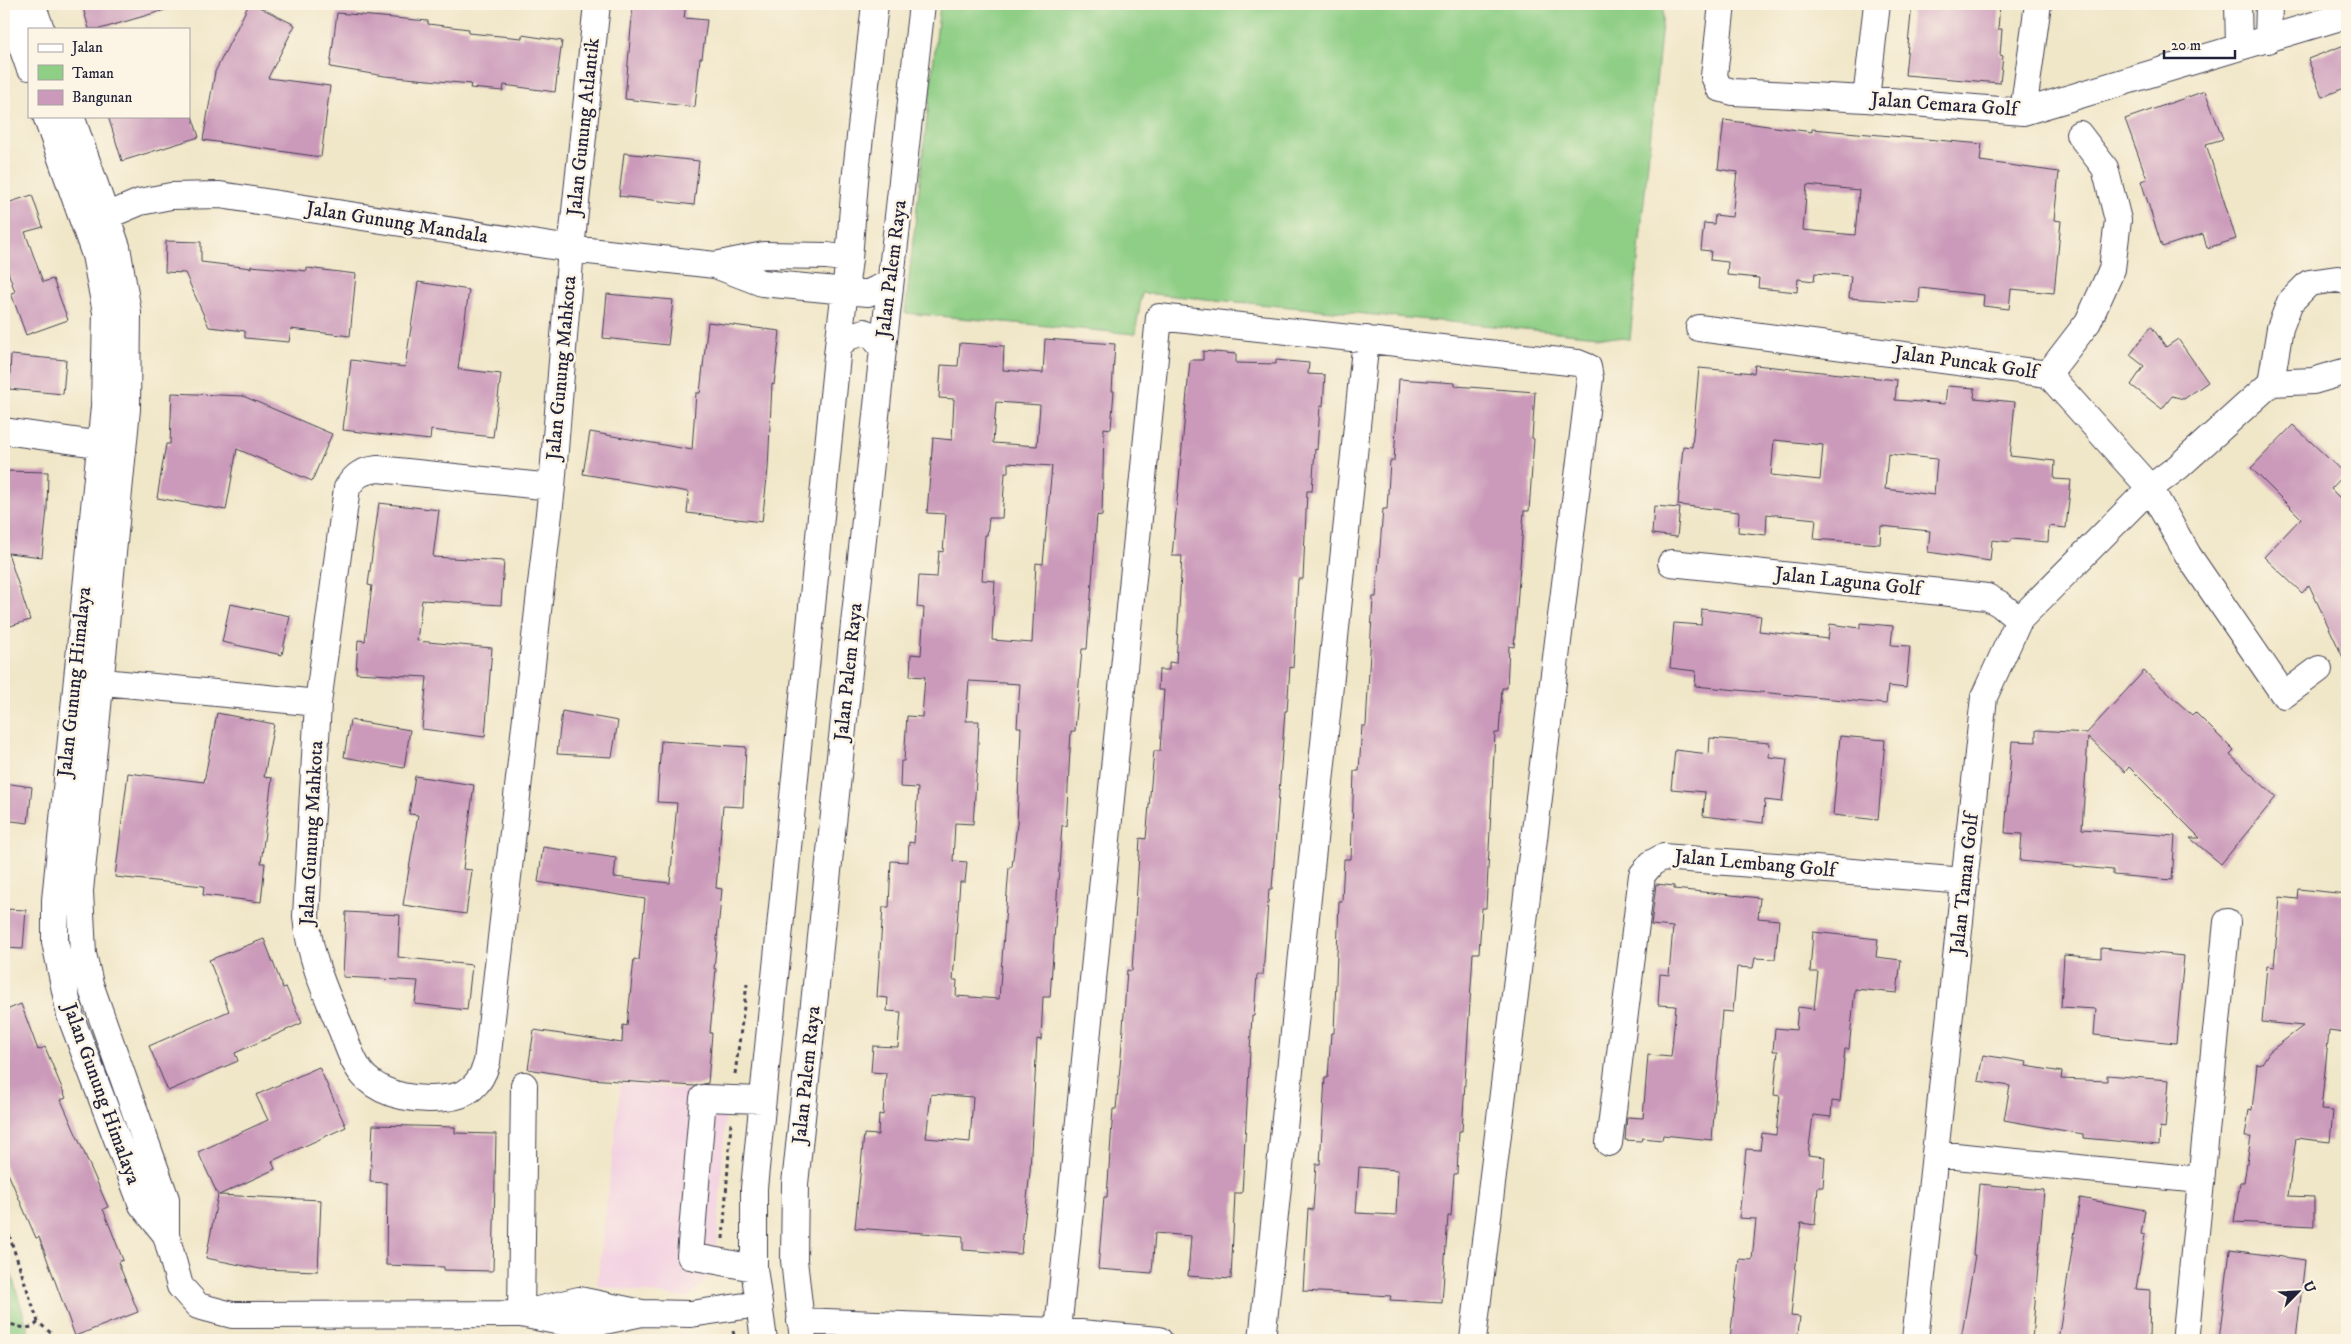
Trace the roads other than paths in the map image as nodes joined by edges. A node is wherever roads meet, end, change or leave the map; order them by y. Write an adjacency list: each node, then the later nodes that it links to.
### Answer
1 (7, 4): 15 (street)
2 (32, 4): 12 (street)
3 (597, 4): 22 (street, Jalan Gunung Atlantik)
4 (875, 4): 23 (street, Jalan Palem Raya)
5 (922, 4): 26 (street, Jalan Palem Raya)
6 (1722, 4): 16 (street, Jalan Cemara Golf)
7 (1877, 4): 16 (street)
8 (2038, 4): 17 (street)
9 (2238, 4): 14 (street)
10 (2269, 4): 13 (street)
11 (2347, 15): 13 (street, Jalan Cemara Golf)
12 (41, 28)
13 (2268, 40): 14 (street, Jalan Cemara Golf)
14 (2239, 47): 17 (street, Jalan Cemara Golf)
15 (28, 64)
16 (1866, 99): 17 (street, Jalan Cemara Golf)
17 (2024, 112)
18 (47, 118): 21 (street, Jalan Gunung Himalaya)
19 (71, 118): 21 (street, Jalan Gunung Himalaya)
20 (2079, 134): 33 (street)
21 (95, 221): 22 (street, Jalan Gunung Mandala); 36 (street, Jalan Gunung Himalaya)
22 (571, 249): 24 (street, Jalan Gunung Mandala); 37 (street, Jalan Gunung Mahkota)
23 (849, 259): 24 (street, Jalan Gunung Mandala); 27 (street, Jalan Palem Raya)
24 (715, 265): 27 (street, Jalan Gunung Mandala)
25 (2347, 281): 34 (street)
26 (890, 283): 27 (street, Jalan Gunung Mandala); 31 (street, Jalan Palem Raya)
27 (844, 290): 30 (street, Jalan Palem Raya)
28 (1699, 328): 33 (street, Jalan Puncak Golf)
29 (1366, 339): 55 (street); 60 (street); 61 (street)
30 (838, 346): 31 (street); 47 (street, Jalan Palem Raya)
31 (883, 349): 54 (street, Jalan Palem Raya)
32 (2347, 371): 34 (street)
33 (2048, 374): 38 (street, Jalan Puncak Golf)
34 (2271, 383): 38 (street)
35 (4, 431): 36 (street)
36 (111, 446): 42 (street, Jalan Gunung Himalaya)
37 (552, 487): 43 (street, Jalan Gunung Mahkota); 43 (street, Jalan Gunung Mahkota)
38 (2150, 488): 40 (street, Jalan Taman Golf); 41 (street, Jalan Puncak Golf)
39 (1670, 563): 40 (street, Jalan Laguna Golf)
40 (2019, 620): 44 (street, Jalan Taman Golf)
41 (2319, 669)
42 (87, 680): 43 (street); 53 (street, Jalan Gunung Himalaya)
43 (318, 704)
44 (1965, 881): 48 (street, Jalan Lembang Golf); 49 (street, Jalan Taman Golf)
45 (2227, 922): 50 (street)
46 (524, 1085): 53 (street)
47 (762, 1100): 51 (street, Jalan Palem Raya); 51 (street)
48 (1608, 1143)
49 (1935, 1154): 50 (street); 62 (street, Jalan Taman Golf)
50 (2200, 1180): 56 (street)
51 (754, 1268): 52 (street, Jalan Palem Raya)
52 (758, 1304): 53 (street, Jalan Gunung Himalaya); 58 (street, Jalan Palem Raya)
53 (521, 1314)
54 (801, 1331): 55 (street)
55 (1058, 1331): 57 (street)
56 (2186, 1332)
57 (1095, 1337): 59 (street)
58 (764, 1340)
59 (1159, 1340)
60 (1262, 1340)
61 (1473, 1340)
62 (1915, 1340)

